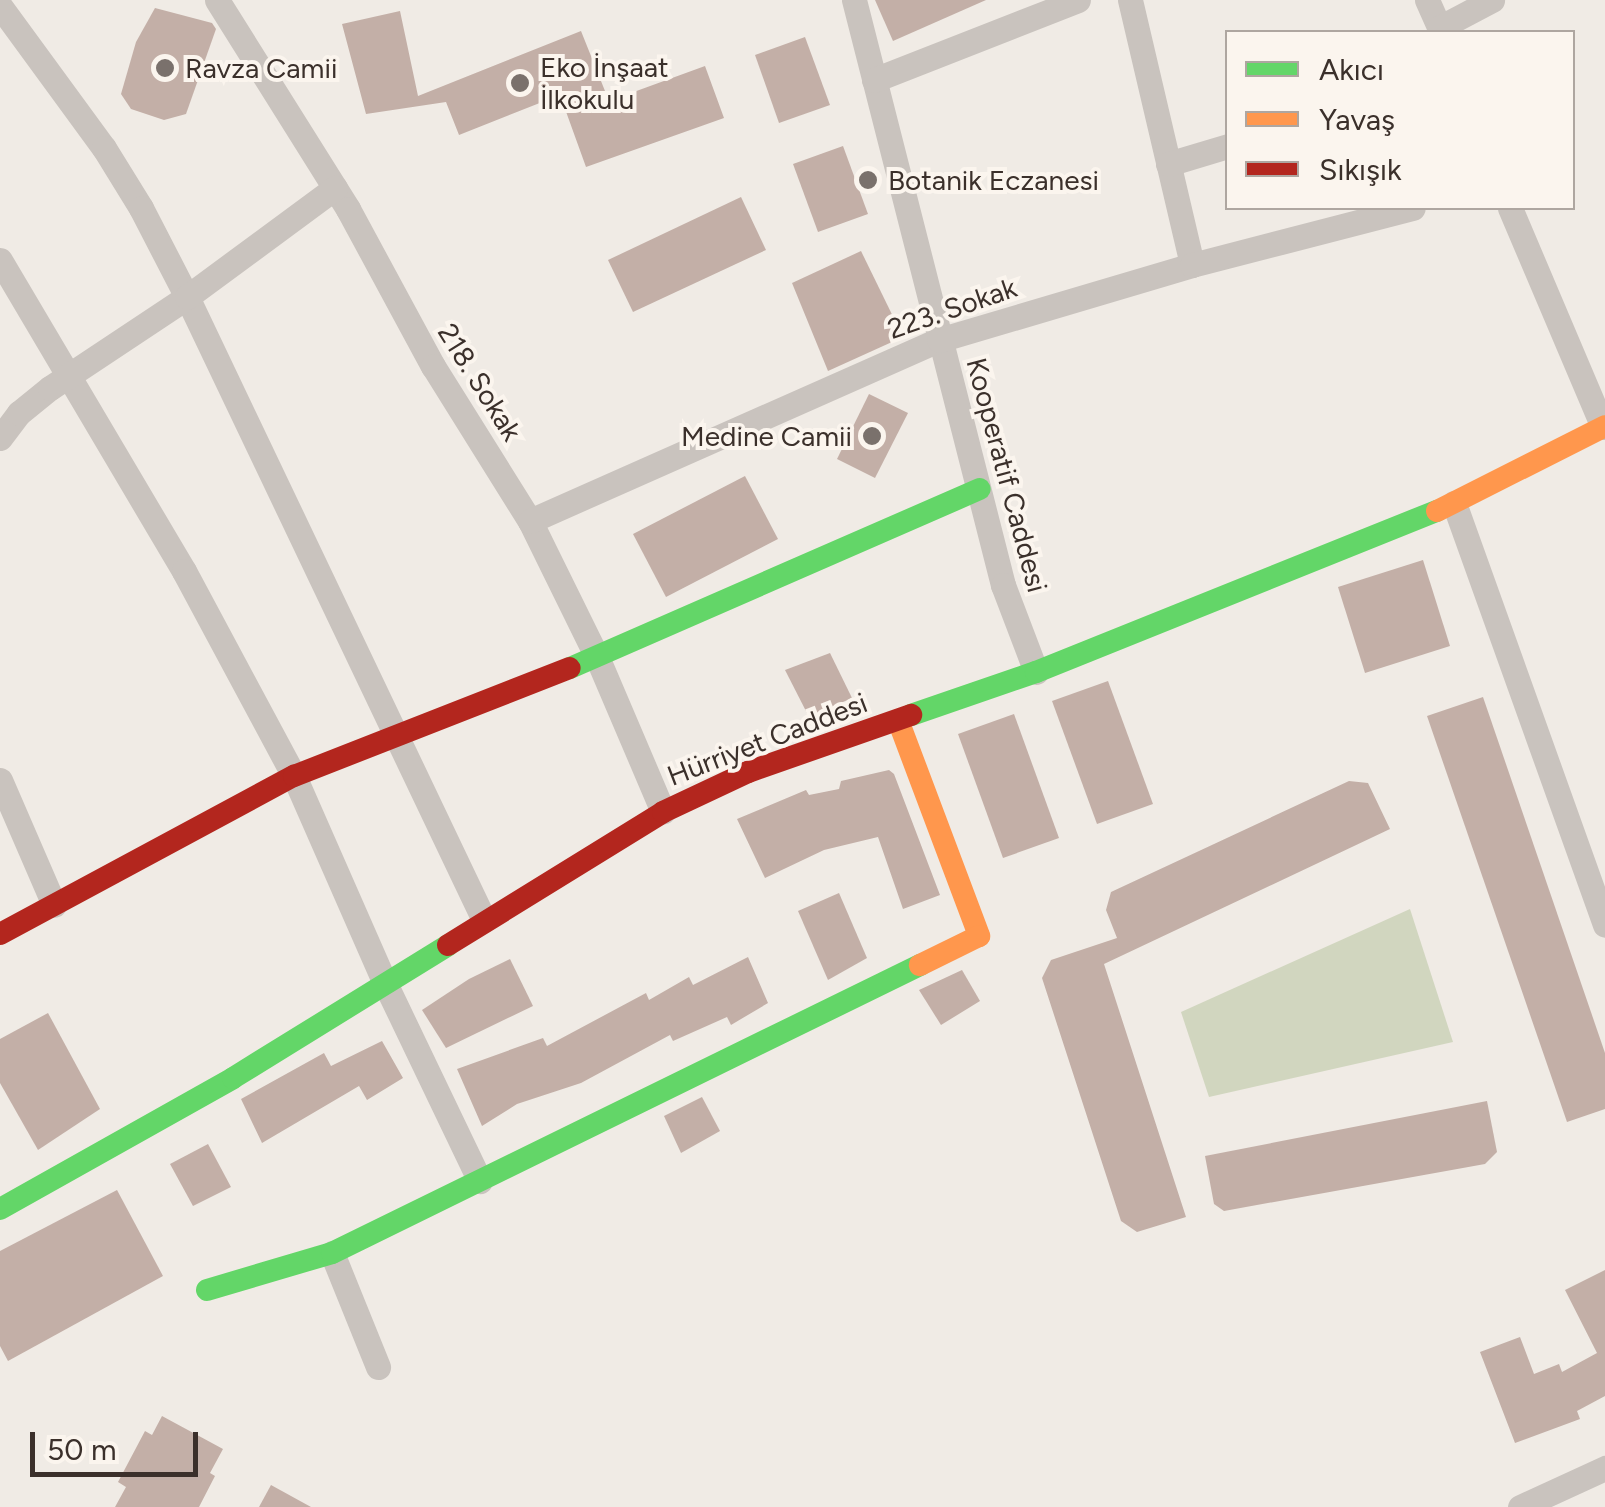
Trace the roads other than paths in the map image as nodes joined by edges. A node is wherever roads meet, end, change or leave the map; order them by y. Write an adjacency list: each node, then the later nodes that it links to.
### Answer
1 (854, 0): 9 (street, Kooperatif Caddesi)
2 (1078, 0): 9 (street)
3 (1130, 0): 11 (street)
4 (1427, 0): 8 (street)
5 (1492, 0): 8 (street)
6 (230, 4): 12 (street, 218. Sokak)
7 (0, 6): 17 (street)
8 (1440, 30)
9 (874, 80): 18 (street, Kooperatif Caddesi)
10 (1225, 147): 11 (street)
11 (1168, 164): 16 (street)
12 (335, 188): 17 (street); 24 (street, 218. Sokak)
13 (1405, 210): 16 (street, 223. Sokak)
14 (1511, 210): 20 (street)
15 (0, 260): 19 (street)
16 (1192, 265): 18 (street, 223. Sokak)
17 (188, 297): 19 (street); 28 (street)
18 (939, 340): 22 (street, Kooperatif Caddesi); 24 (street, 223. Sokak)
19 (72, 376): 21 (street); 29 (street)
20 (1604, 426): 23 (street, Hürriyet Caddesi)
21 (0, 438)
22 (980, 488): 25 (street); 26 (street, Kooperatif Caddesi)
23 (1454, 504): 26 (street, Hürriyet Caddesi); 34 (street)
24 (530, 521): 25 (street, 218. Sokak)
25 (596, 657): 28 (street); 31 (street, 218. Sokak)
26 (1036, 672): 27 (street, Hürriyet Caddesi)
27 (898, 720): 31 (street, Hürriyet Caddesi); 37 (street)
28 (398, 734): 29 (street); 33 (street)
29 (294, 776): 32 (street); 36 (street)
30 (0, 780): 32 (street)
31 (663, 812): 33 (street, Hürriyet Caddesi)
32 (54, 905): 35 (street)
33 (484, 920): 36 (street, Hürriyet Caddesi)
34 (1605, 925)
35 (0, 934)
36 (384, 981): 37 (street); 38 (street, Hürriyet Caddesi)
37 (480, 1181): 39 (street)
38 (0, 1209)
39 (332, 1253): 40 (street); 41 (street)
40 (207, 1290)
41 (378, 1367)
42 (1605, 1468): 43 (street)
43 (1520, 1507)

